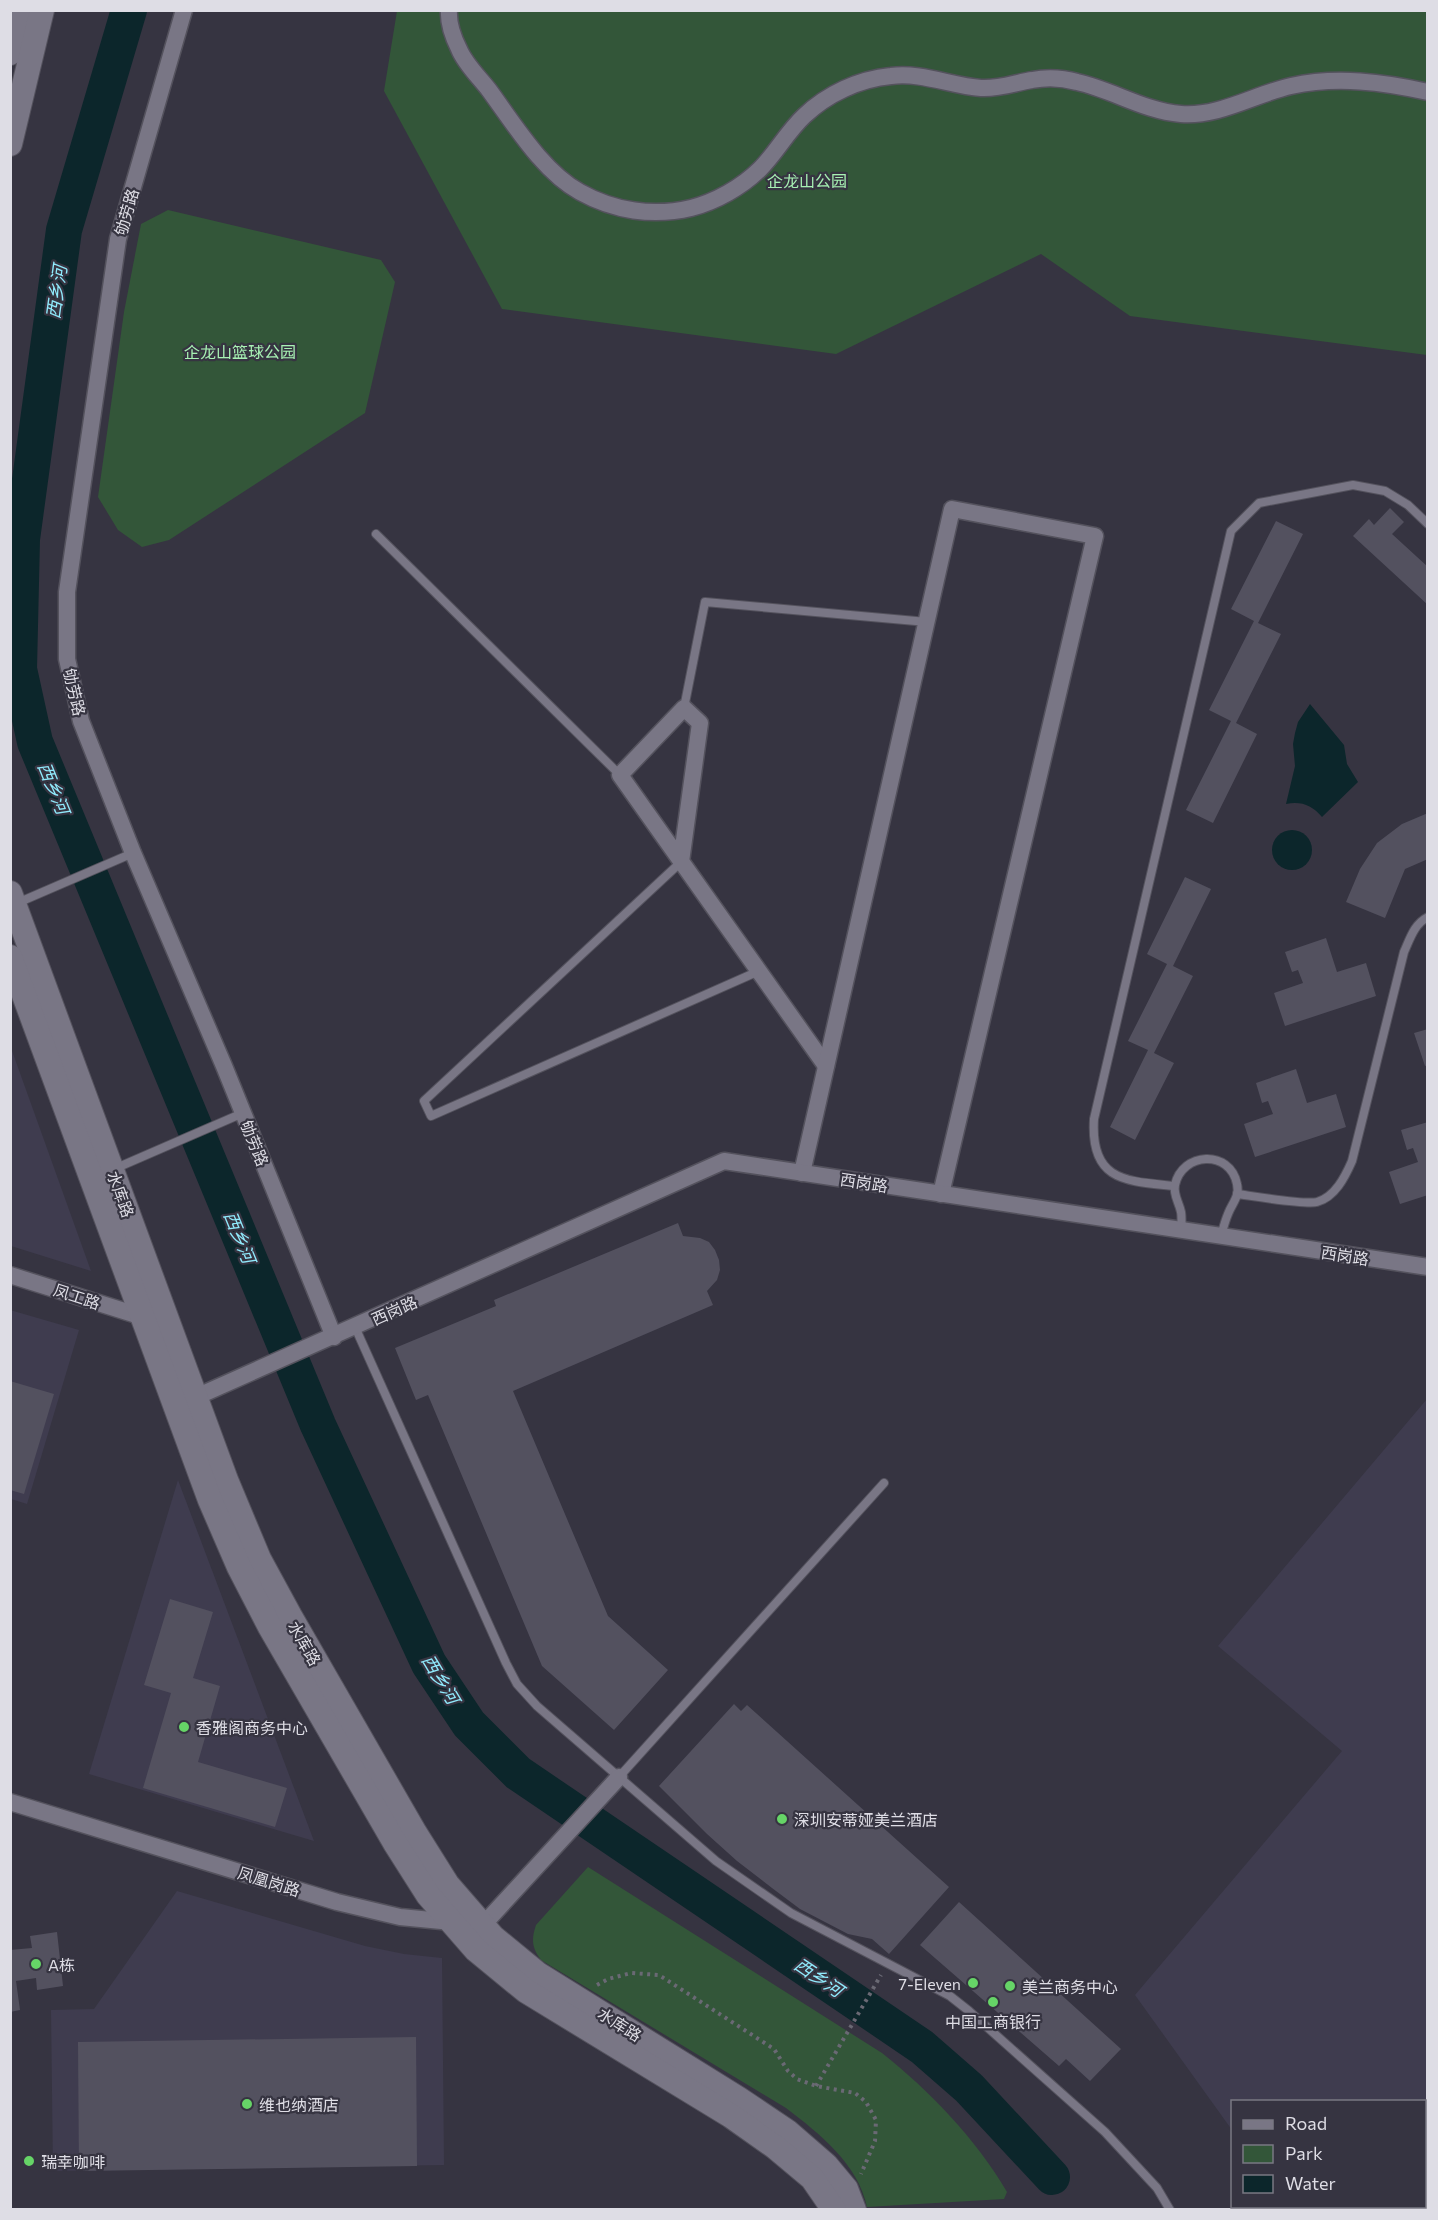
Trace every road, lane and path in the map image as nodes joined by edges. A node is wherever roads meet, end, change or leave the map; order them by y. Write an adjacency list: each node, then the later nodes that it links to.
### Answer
1 (20, 10): 5 (main road)
2 (42, 10): 7 (main road)
3 (184, 10): 13 (street, 劬劳路)
4 (449, 10): 6 (street)
5 (10, 53)
6 (1428, 93)
7 (10, 144)
8 (1428, 524): 23 (lane)
9 (376, 534): 12 (lane)
10 (927, 622): 11 (lane); 19 (street); 24 (street)
11 (684, 708): 12 (street); 14 (street)
12 (620, 775): 14 (street)
13 (133, 853): 15 (lane); 20 (street, 劬劳路)
14 (681, 862): 18 (street); 18 (lane)
15 (13, 898): 21 (main road, 水库路)
16 (1428, 917): 25 (lane)
17 (10, 957): 30 (main road, 水库路)
18 (759, 970): 19 (street)
19 (826, 1066): 22 (street)
20 (237, 1115): 21 (lane); 32 (street, 劬劳路)
21 (112, 1170): 33 (main road, 水库路)
22 (802, 1173): 24 (street, 西岗路); 31 (street, 西岗路)
23 (1174, 1186): 25 (lane); 26 (lane)
24 (941, 1194): 26 (street, 西岗路)
25 (1238, 1194): 27 (lane)
26 (1182, 1230): 27 (street, 西岗路)
27 (1221, 1236): 28 (street, 西岗路)
28 (1428, 1268)
29 (10, 1275): 30 (street, 凤工路)
30 (143, 1317): 33 (main road, 水库路)
31 (355, 1327): 32 (street, 西岗路); 35 (lane)
32 (334, 1337): 33 (street, 西岗路)
33 (186, 1402): 37 (main road, 水库路); 38 (main road, 水库路)
34 (884, 1483): 35 (lane)
35 (619, 1777): 38 (street); 45 (lane)
36 (10, 1802): 37 (street, 凤凰岗路)
37 (451, 1922): 38 (street, 凤凰岗路); 43 (main road, 水库路)
38 (483, 1925): 44 (main road, 水库路)
39 (880, 1978): 41 (path)
40 (591, 1988): 41 (path)
41 (816, 2086): 42 (path)
42 (860, 2177)
43 (834, 2210)
44 (854, 2210)
45 (1170, 2210)

